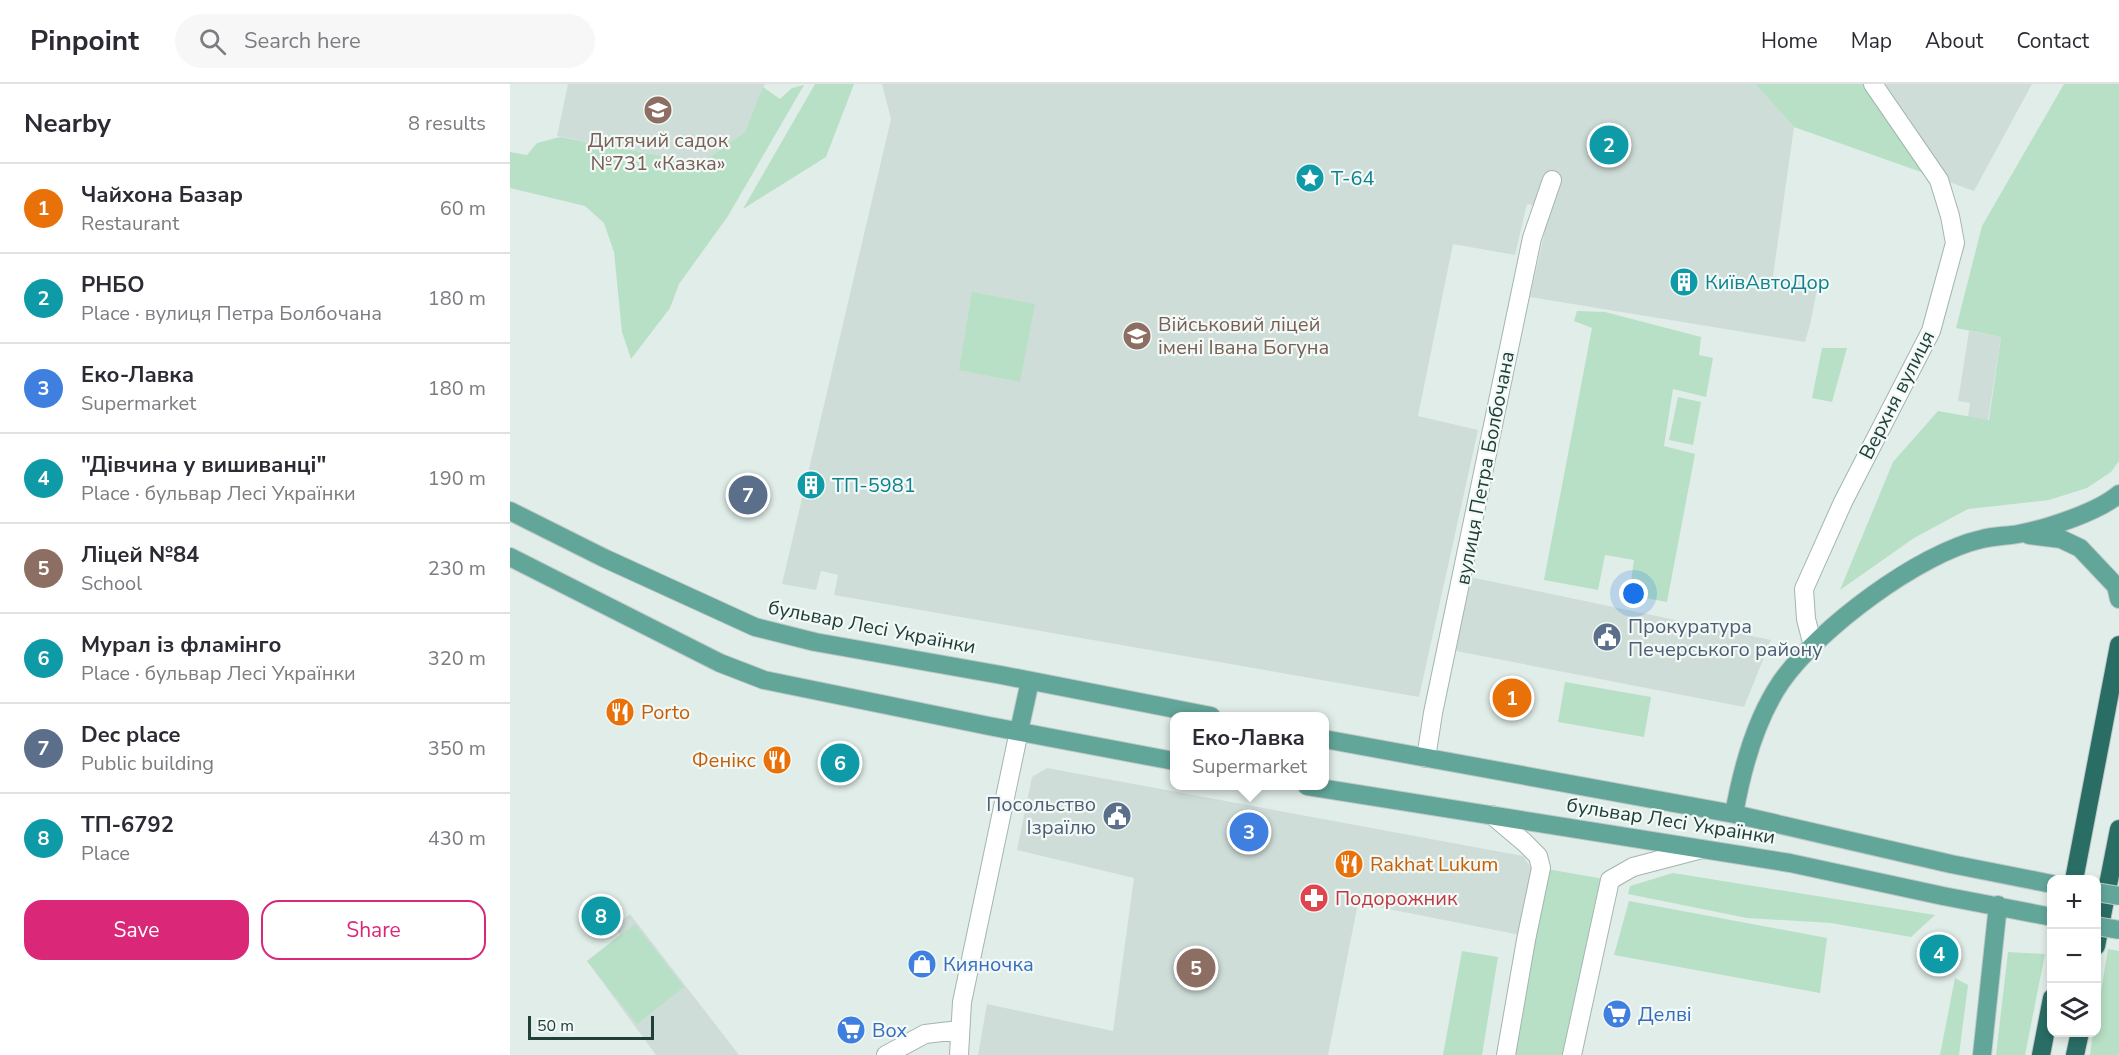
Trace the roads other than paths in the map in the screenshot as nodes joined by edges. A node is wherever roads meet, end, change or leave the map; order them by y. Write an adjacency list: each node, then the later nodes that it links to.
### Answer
1 (1872, 84): 9 (street, Верхня вулиця)
2 (1552, 180): 15 (street, вулиця Петра Болбочана)
3 (2119, 494): 5 (main road)
4 (510, 511): 10 (main road, бульвар Лесі Українки)
5 (2021, 534): 7 (main road); 9 (main road)
6 (510, 557): 12 (main road)
7 (2119, 599)
8 (2119, 645): 22 (highway)
9 (1813, 646): 17 (main road)
10 (1030, 681): 11 (main road, бульвар Лесі Українки); 12 (main road)
11 (1186, 712)
12 (1019, 731): 14 (main road); 33 (street)
13 (1329, 740): 15 (main road, бульвар Лесі Українки)
14 (1170, 759)
15 (1426, 759): 17 (main road, бульвар Лесі Українки)
16 (1329, 789): 18 (main road, бульвар Лесі Українки)
17 (1734, 814): 21 (main road, бульвар Лесі Українки)
18 (1492, 815): 20 (main road, бульвар Лесі Українки); 37 (street)
19 (2119, 829): 30 (highway)
20 (1705, 848): 25 (main road, бульвар Лесі Українки); 38 (street)
21 (1951, 864): 23 (main road, бульвар Лесі Українки); 25 (main road)
22 (2075, 875)
23 (2044, 882)
24 (2101, 893): 26 (main road, bridge)
25 (1943, 896): 27 (main road, бульвар Лесі Українки)
26 (2119, 897)
27 (1998, 905): 28 (main road, бульвар Лесі Українки); 39 (main road)
28 (2047, 916)
29 (2101, 927): 31 (main road, bridge)
30 (2100, 929)
31 (2119, 930)
32 (2047, 1022): 40 (highway)
33 (959, 1030): 35 (street); 36 (street)
34 (2079, 1037): 41 (highway)
35 (886, 1055)
36 (959, 1055)
37 (1506, 1055)
38 (1572, 1055)
39 (1982, 1055)
40 (2040, 1055)
41 (2075, 1055)

